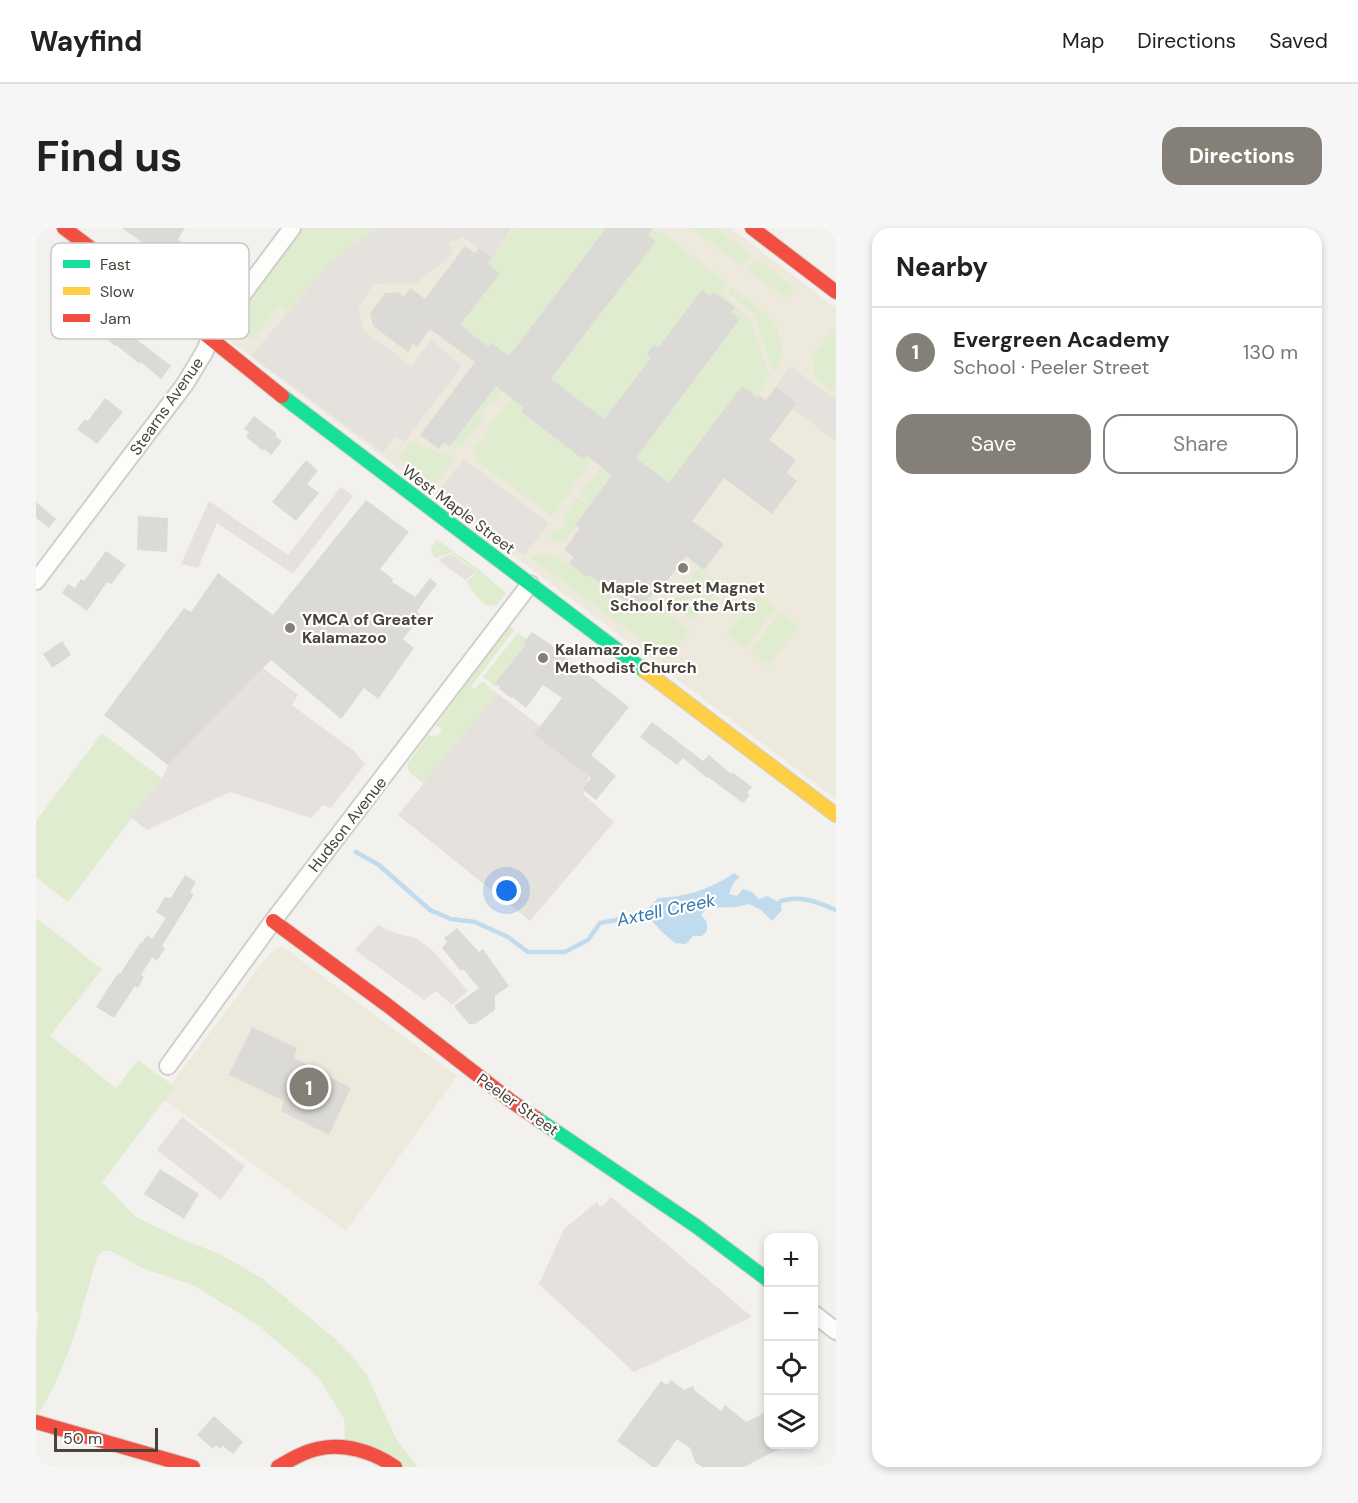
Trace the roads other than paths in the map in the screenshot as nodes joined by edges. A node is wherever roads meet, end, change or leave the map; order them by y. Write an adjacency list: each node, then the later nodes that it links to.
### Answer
1 (64, 228): 4 (street, West Maple Street)
2 (292, 228): 5 (street, Stearns Avenue)
3 (752, 228): 6 (street)
4 (84, 243)
5 (249, 286)
6 (836, 292)
7 (210, 339): 9 (street, Stearns Avenue)
8 (211, 339): 10 (street, West Maple Street)
9 (39, 570)
10 (530, 584): 11 (street, West Maple Street); 12 (street, Hudson Avenue)
11 (836, 815)
12 (273, 921): 13 (street, Hudson Avenue); 14 (street, Peeler Street)
13 (168, 1066)
14 (764, 1277)
15 (818, 1318): 16 (street)
16 (836, 1331)
17 (36, 1422): 18 (street)
18 (193, 1467)
19 (278, 1467): 20 (street)
20 (395, 1467)

